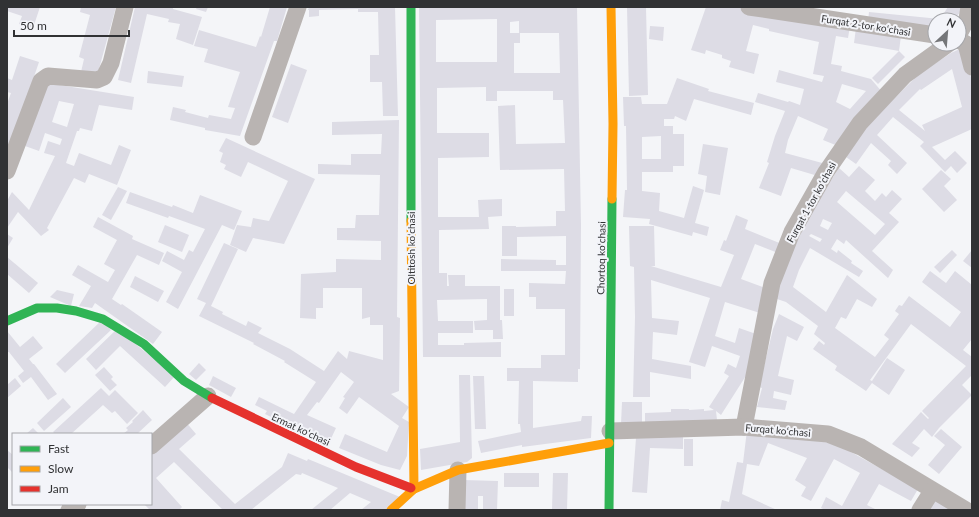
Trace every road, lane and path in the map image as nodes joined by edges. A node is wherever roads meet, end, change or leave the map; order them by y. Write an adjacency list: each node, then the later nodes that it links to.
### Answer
1 (125, 7): 13 (street)
2 (298, 7): 12 (street)
3 (411, 7): 20 (street, Oltitosh koʻchasi)
4 (611, 7): 17 (street, Chortoq koʻchasi)
5 (749, 7): 8 (street, Furqat 2-tor koʻchasi)
6 (969, 7): 7 (street)
7 (967, 22)
8 (927, 34)
9 (967, 48): 11 (street)
10 (937, 52): 16 (street, Furqat 1-tor koʻchasi)
11 (972, 66)
12 (253, 137)
13 (7, 171)
14 (7, 321): 15 (street, Ermat koʻchasi)
15 (208, 396): 18 (street); 20 (street, Ermat koʻchasi)
16 (744, 427): 17 (street, Furqat koʻchasi); 21 (street, Furqat koʻchasi)
17 (610, 437): 19 (street); 24 (street, Chortoq koʻchasi)
18 (152, 445)
19 (458, 470): 20 (street); 23 (street)
20 (414, 489): 22 (street)
21 (932, 491): 25 (street); 26 (street, Furqat koʻchasi)
22 (391, 510)
23 (457, 510)
24 (609, 510)
25 (920, 510)
26 (966, 510)

